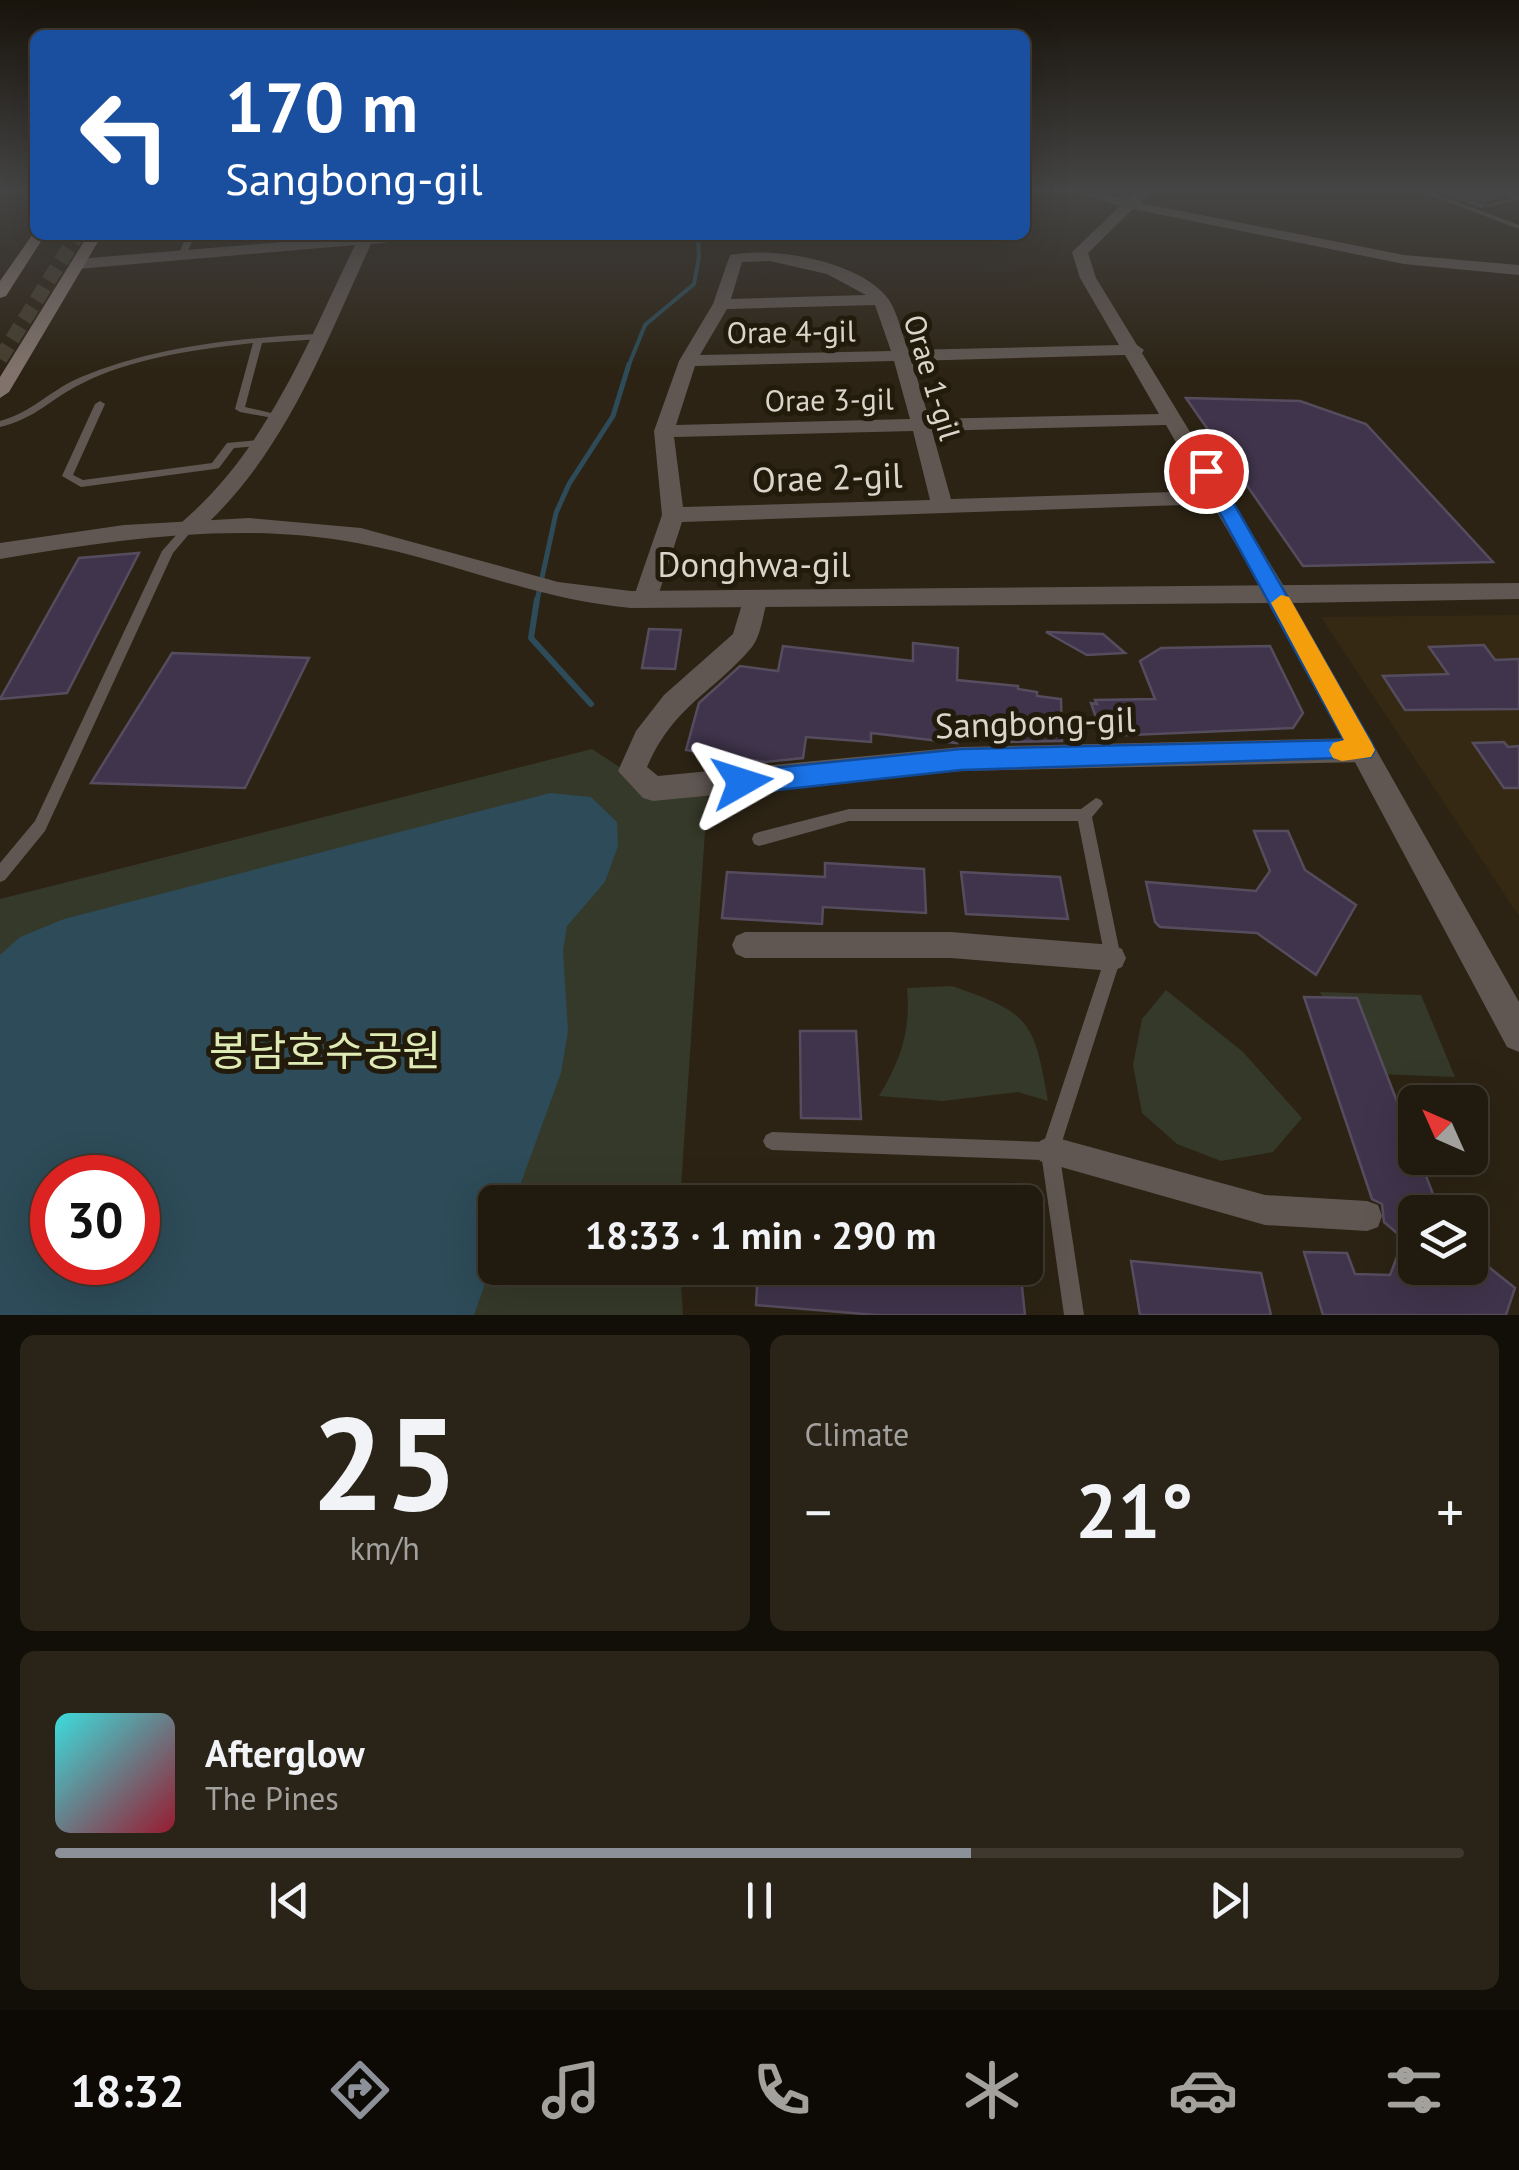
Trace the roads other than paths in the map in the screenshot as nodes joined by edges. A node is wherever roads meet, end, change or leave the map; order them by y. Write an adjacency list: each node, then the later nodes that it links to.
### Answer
1 (26, 249): 11 (main road)
2 (86, 249): 9 (main road)
3 (185, 249): 8 (lane)
4 (220, 249): 8 (street)
5 (364, 249): 15 (street)
6 (1083, 249): 17 (street)
7 (1358, 249): 10 (street)
8 (182, 255): 9 (street)
9 (77, 264): 20 (main road)
10 (1519, 270)
11 (7, 272): 12 (main road)
12 (0, 293)
13 (880, 299): 14 (street); 14 (street, Orae 1-gil); 18 (street, Orae 1-gil)
14 (721, 304): 19 (street, Orae 1-gil)
15 (317, 338): 16 (lane); 22 (street)
16 (259, 339): 22 (lane); 24 (lane)
17 (1134, 350): 18 (street, Orae 4-gil); 23 (street)
18 (902, 356): 19 (street, Orae 4-gil); 25 (street, Orae 1-gil)
19 (688, 361): 26 (street, Orae 1-gil)
20 (2, 385)
21 (100, 404): 27 (lane)
22 (281, 418): 27 (street)
23 (1174, 419): 25 (street, Orae 3-gil); 28 (street)
24 (0, 424)
25 (921, 427): 26 (street, Orae 3-gil); 29 (street, Orae 1-gil)
26 (664, 431): 30 (street, Orae 1-gil)
27 (260, 443): 31 (street)
28 (1222, 497): 29 (street, Orae 2-gil); 34 (street)
29 (942, 506): 30 (street, Orae 2-gil)
30 (673, 515): 35 (street, Orae 1-gil)
31 (190, 527): 32 (street, Donghwa-gil); 35 (street, Donghwa-gil); 39 (lane)
32 (0, 551)
33 (1519, 591): 34 (street, Donghwa-gil)
34 (1276, 593): 36 (street, Donghwa-gil); 37 (street)
35 (645, 599): 36 (street, Donghwa-gil)
36 (755, 601): 37 (street, Sangbong-gil)
37 (1362, 750): 42 (street)
38 (759, 839): 41 (lane)
39 (0, 876)
40 (745, 944): 41 (street)
41 (1113, 958): 44 (lane)
42 (1519, 1035)
43 (772, 1141): 44 (lane)
44 (1050, 1151): 45 (street); 46 (lane)
45 (1366, 1216)
46 (1074, 1315)

